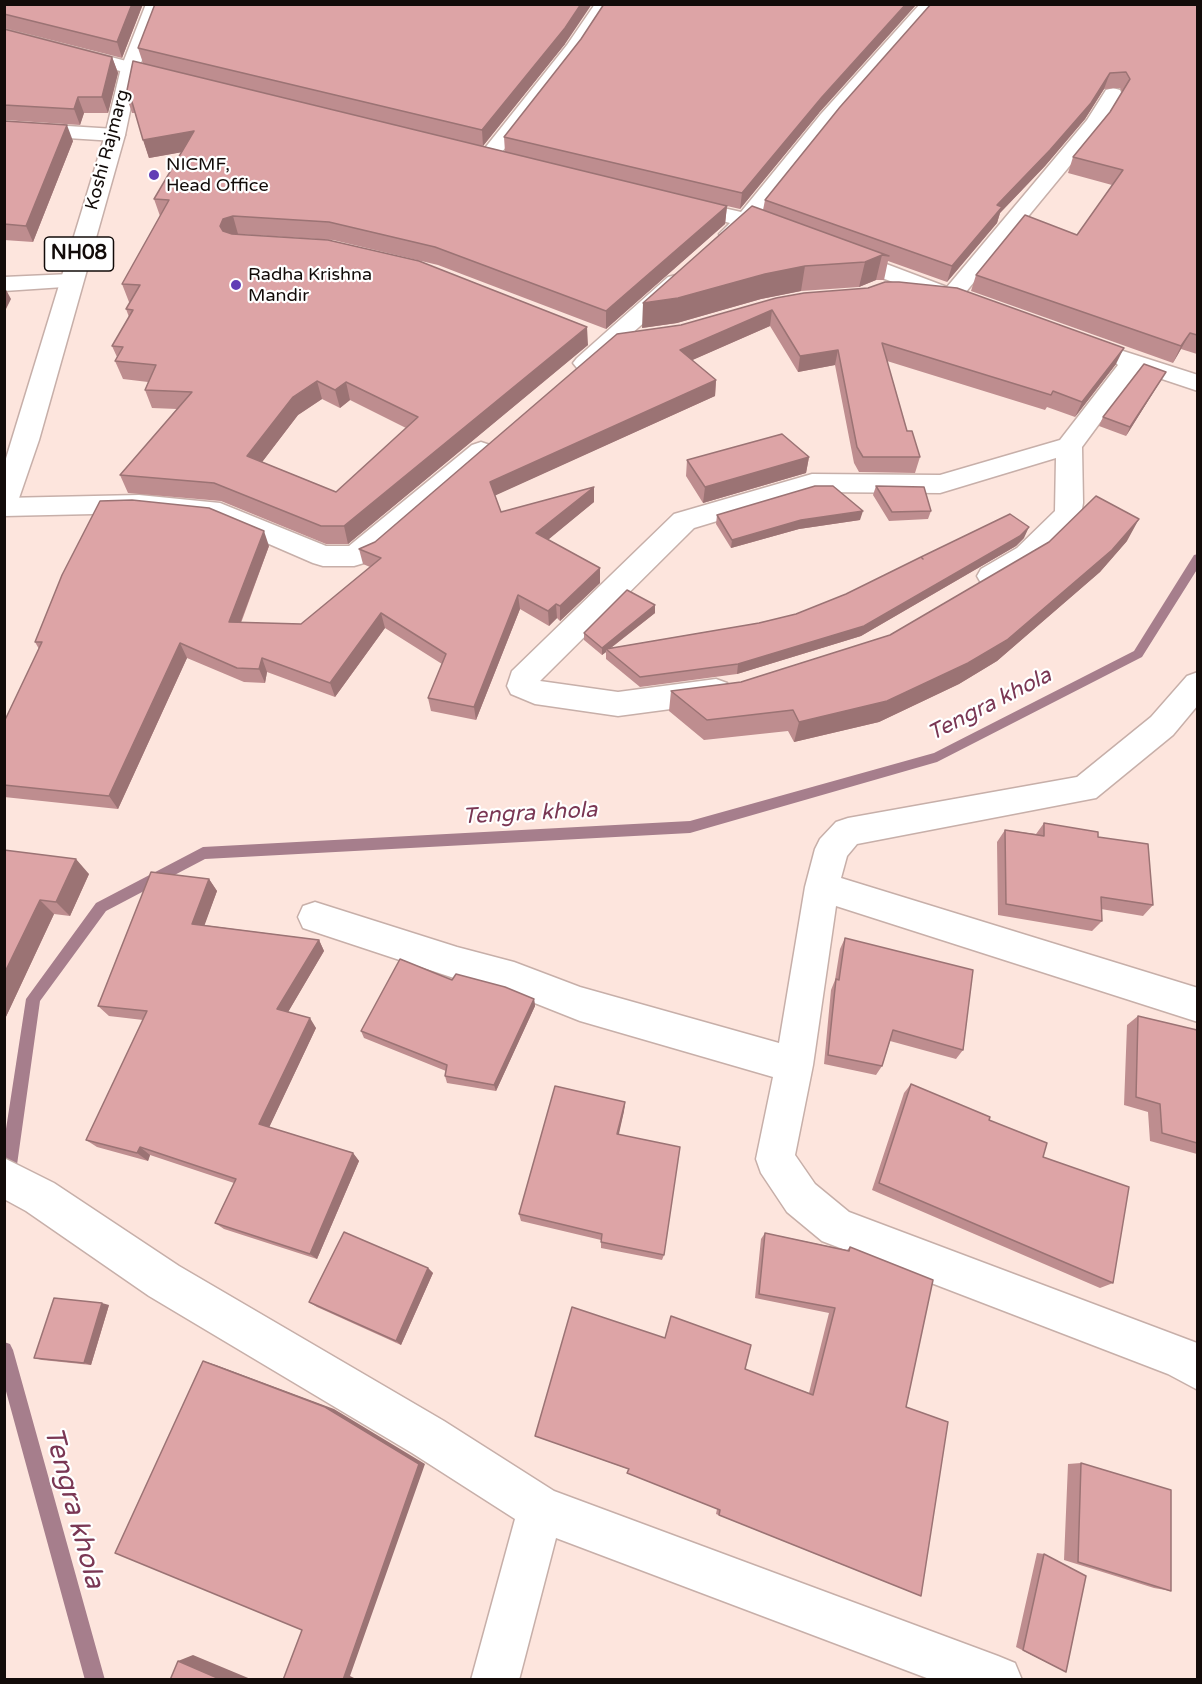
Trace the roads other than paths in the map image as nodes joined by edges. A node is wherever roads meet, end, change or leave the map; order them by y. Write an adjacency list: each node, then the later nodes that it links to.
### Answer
1 (155, 4): 5 (street, Koshi Rajmarg / NH08)
2 (604, 4): 11 (street)
3 (930, 4): 14 (street)
4 (4, 34): 5 (street)
5 (130, 69): 6 (street); 9 (street, Koshi Rajmarg / NH08)
6 (188, 83)
7 (1113, 94): 20 (street)
8 (4, 128): 9 (street)
9 (115, 135): 17 (street, Koshi Rajmarg / NH08)
10 (465, 151): 11 (street)
11 (488, 157): 12 (street)
12 (510, 162)
13 (667, 201): 14 (street)
14 (746, 220): 15 (street); 23 (street)
15 (800, 240)
16 (821, 248): 20 (street)
17 (71, 281): 18 (street); 30 (street, Koshi Rajmarg / NH08)
18 (4, 284)
19 (877, 289): 20 (street)
20 (951, 296): 21 (street)
21 (983, 308)
22 (644, 337): 23 (street)
23 (599, 338): 26 (street)
24 (1101, 350): 25 (street)
25 (1133, 362): 27 (street); 29 (street)
26 (565, 380)
27 (1197, 383)
28 (502, 434): 30 (street)
29 (1069, 446): 31 (street); 33 (street)
30 (4, 506)
31 (965, 591)
32 (1197, 684): 34 (street)
33 (737, 688)
34 (822, 887): 36 (street); 37 (street)
35 (315, 917): 37 (street)
36 (1197, 1005)
37 (794, 1065): 39 (street)
38 (4, 1177): 40 (street)
39 (1197, 1369)
40 (541, 1509): 41 (street); 42 (street)
41 (495, 1680)
42 (998, 1680)

